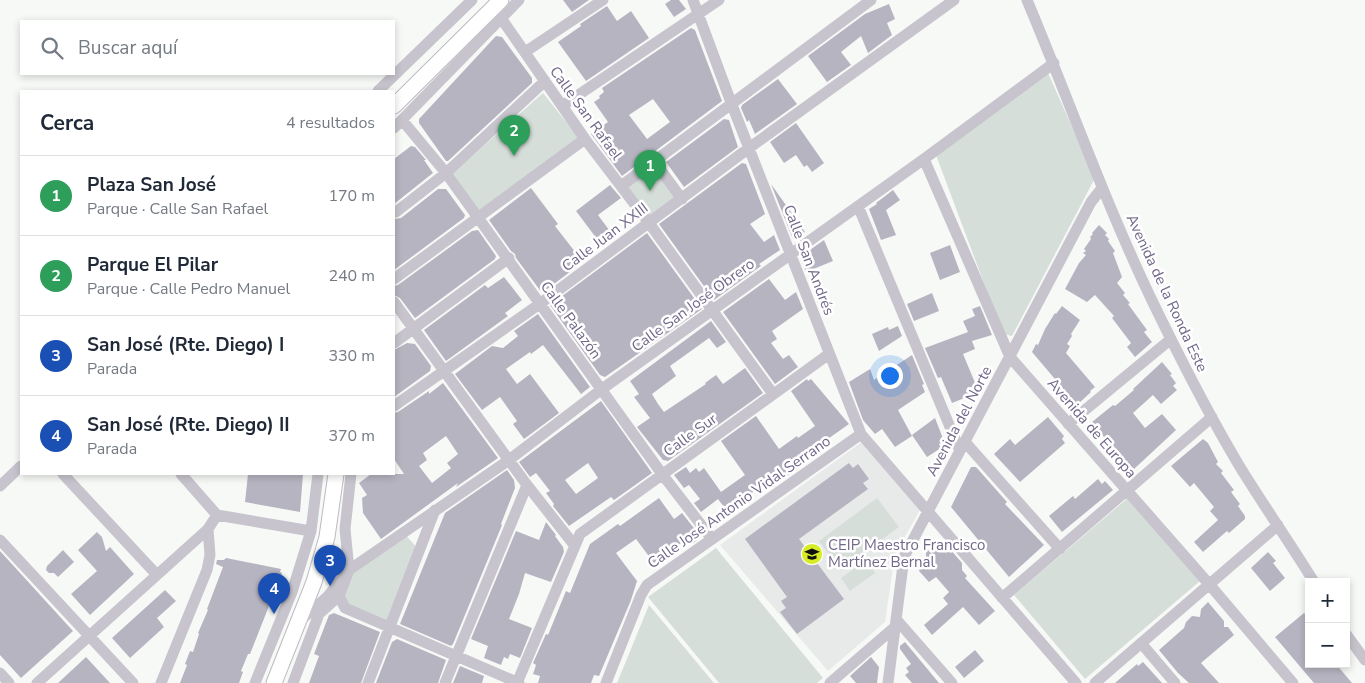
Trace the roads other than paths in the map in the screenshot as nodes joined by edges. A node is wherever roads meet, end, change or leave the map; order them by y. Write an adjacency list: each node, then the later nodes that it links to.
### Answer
1 (472, 0): 14 (street)
2 (501, 0): 18 (main road)
3 (519, 0): 11 (street)
4 (603, 0): 12 (street)
5 (693, 0): 10 (street, Calle San Andrés)
6 (719, 0): 10 (street)
7 (871, 0): 19 (street)
8 (954, 0): 23 (street, Calle Juan XXIII)
9 (1027, 0): 13 (street, Avenida de la Ronda Este)
10 (699, 15): 19 (street, Calle San Andrés); 20 (street)
11 (501, 18): 12 (street, Calle San Rafael); 21 (street)
12 (525, 52): 16 (street, Calle San Rafael)
13 (1054, 63): 24 (street, Calle San José Obrero); 28 (street, Avenida de la Ronda Este)
14 (395, 75)
15 (395, 75): 17 (street)
16 (545, 82): 20 (street, Calle San Rafael); 26 (street)
17 (379, 90)
18 (395, 105)
19 (732, 105): 23 (street, Calle San Andrés); 25 (street)
20 (562, 106): 22 (street, Calle San Rafael)
21 (398, 124): 26 (street, Calle Palazón)
22 (585, 139): 27 (street, Calle San Rafael); 32 (street)
23 (749, 148): 29 (street, Calle Juan XXIII); 34 (street, Calle San Andrés)
24 (924, 159): 30 (street, Calle San José Obrero); 44 (street, Avenida de Europa)
25 (654, 161): 27 (street); 29 (street)
26 (446, 172): 31 (street); 32 (street, Calle Palazón)
27 (621, 186): 33 (street, Calle San Rafael)
28 (1102, 188): 41 (street, Avenida de la Ronda Este); 44 (street, Avenida del Norte)
29 (682, 199): 33 (street, Calle Juan XXIII)
30 (858, 206): 34 (street, Calle San José Obrero); 52 (street)
31 (395, 212)
32 (479, 217): 35 (street, Calle Palazón); 36 (street)
33 (649, 223): 38 (street, Calle Juan XXIII); 39 (street, Calle San Rafael)
34 (790, 254): 39 (street, Calle San José Obrero); 43 (street, Calle San Andrés)
35 (509, 258): 38 (street, Calle Palazón); 40 (street)
36 (395, 278)
37 (395, 303): 40 (street)
38 (541, 303): 45 (street, Calle Juan XXIII); 46 (street, Calle Palazón)
39 (712, 310): 46 (street, Calle San José Obrero); 47 (street, Calle San Rafael)
40 (413, 329): 42 (street); 45 (street)
41 (1171, 339): 49 (street, Avenida de la Ronda Este); 50 (street)
42 (395, 342)
43 (829, 354): 47 (street, Calle Sur); 51 (street, Calle San Andrés)
44 (1010, 357): 50 (street, Avenida de Europa); 52 (street, Avenida del Norte)
45 (444, 371): 48 (street, Calle Juan XXIII); 53 (street)
46 (602, 389): 53 (street, Calle San José Obrero); 55 (street, Calle Palazón)
47 (773, 394): 55 (street, Calle Sur)
48 (395, 405)
49 (1212, 417): 63 (street); 67 (street, Avenida de la Ronda Este)
50 (1068, 424): 63 (street, Avenida de Europa)
51 (861, 434): 65 (street, Calle San Andrés); 71 (street, Calle José Antonio Vidal Serrano)
52 (963, 447): 65 (street, Avenida del Norte); 73 (street)
53 (508, 460): 61 (street); 64 (street, Calle San José Obrero)
54 (20, 467): 62 (street)
55 (662, 474): 71 (street, Calle Palazón); 72 (street, Calle Sur)
56 (65, 475): 75 (street)
57 (182, 475): 66 (street)
58 (318, 475): 69 (street)
59 (336, 475): 81 (main road)
60 (351, 475): 74 (street)
61 (527, 485): 72 (street); 86 (street)
62 (0, 486)
63 (1127, 491): 73 (street); 77 (street, Avenida de Europa)
64 (435, 509): 74 (street, Calle San José Obrero); 82 (street)
65 (928, 513): 79 (street, Calle San Andrés); 80 (street, Avenida del Norte)
66 (217, 515): 68 (street); 69 (street)
67 (1278, 525): 76 (street, Avenida de la Ronda Este); 77 (street)
68 (208, 529): 75 (street); 92 (street)
69 (310, 531): 93 (street)
70 (0, 540): 83 (street)
71 (712, 540): 99 (street, Calle José Antonio Vidal Serrano)
72 (575, 546): 98 (street, Calle Sur)
73 (1060, 549): 79 (street)
74 (349, 570): 78 (street); 81 (street, Calle San José Obrero)
75 (157, 575): 83 (street)
76 (1311, 578)
77 (1209, 584): 85 (street); 106 (street, Avenida de Europa)
78 (340, 596): 82 (street); 95 (street)
79 (1002, 598): 103 (street, Calle San Andrés)
80 (896, 623): 100 (street); 101 (street, Avenida del Norte); 102 (street)
81 (297, 624): 94 (main road)
82 (389, 627): 86 (street); 96 (street)
83 (90, 636): 90 (street); 91 (street)
84 (1350, 639): 87 (street)
85 (1141, 643): 104 (street); 105 (street)
86 (456, 656): 97 (street); 98 (street)
87 (1365, 660)
88 (0, 674): 89 (street)
89 (9, 683)
90 (37, 683)
91 (133, 683)
92 (161, 683)
93 (255, 683)
94 (274, 683)
95 (293, 683)
96 (368, 683)
97 (445, 683)
98 (518, 683)
99 (606, 683)
100 (830, 683)
101 (888, 683)
102 (952, 683)
103 (1076, 683)
104 (1095, 683)
105 (1175, 683)
106 (1293, 683)

